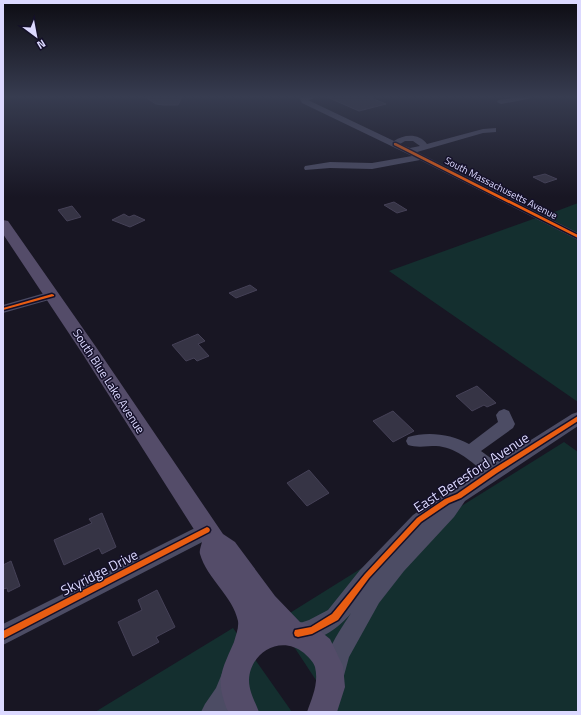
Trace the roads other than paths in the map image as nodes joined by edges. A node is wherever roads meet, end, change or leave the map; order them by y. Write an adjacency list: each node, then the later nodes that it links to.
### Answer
1 (366, 130): 3 (street, South Massachusetts Avenue)
2 (492, 130): 4 (street)
3 (395, 144): 4 (street); 5 (street, South Massachusetts Avenue)
4 (425, 147): 5 (street)
5 (410, 152): 6 (street, South Massachusetts Avenue)
6 (420, 157): 7 (street); 9 (street, South Massachusetts Avenue)
7 (308, 168)
8 (3, 224): 10 (main road, South Blue Lake Avenue)
9 (578, 237)
10 (52, 295): 11 (street); 18 (main road, South Blue Lake Avenue)
11 (3, 309)
12 (504, 415): 15 (street)
13 (578, 418): 16 (street, East Beresford Avenue)
14 (414, 441): 15 (street)
15 (472, 453): 16 (street)
16 (495, 471): 17 (street, East Beresford Avenue)
17 (459, 496): 19 (street, East Beresford Avenue); 22 (street, East Beresford Avenue)
18 (210, 535): 19 (main road, South Blue Lake Avenue); 20 (street, Skyridge Drive); 21 (main road)
19 (294, 633): 21 (main road); 22 (main road)
20 (3, 635)
21 (239, 661): 23 (street); 24 (main road)
22 (328, 702)
23 (213, 712)
24 (244, 712)

